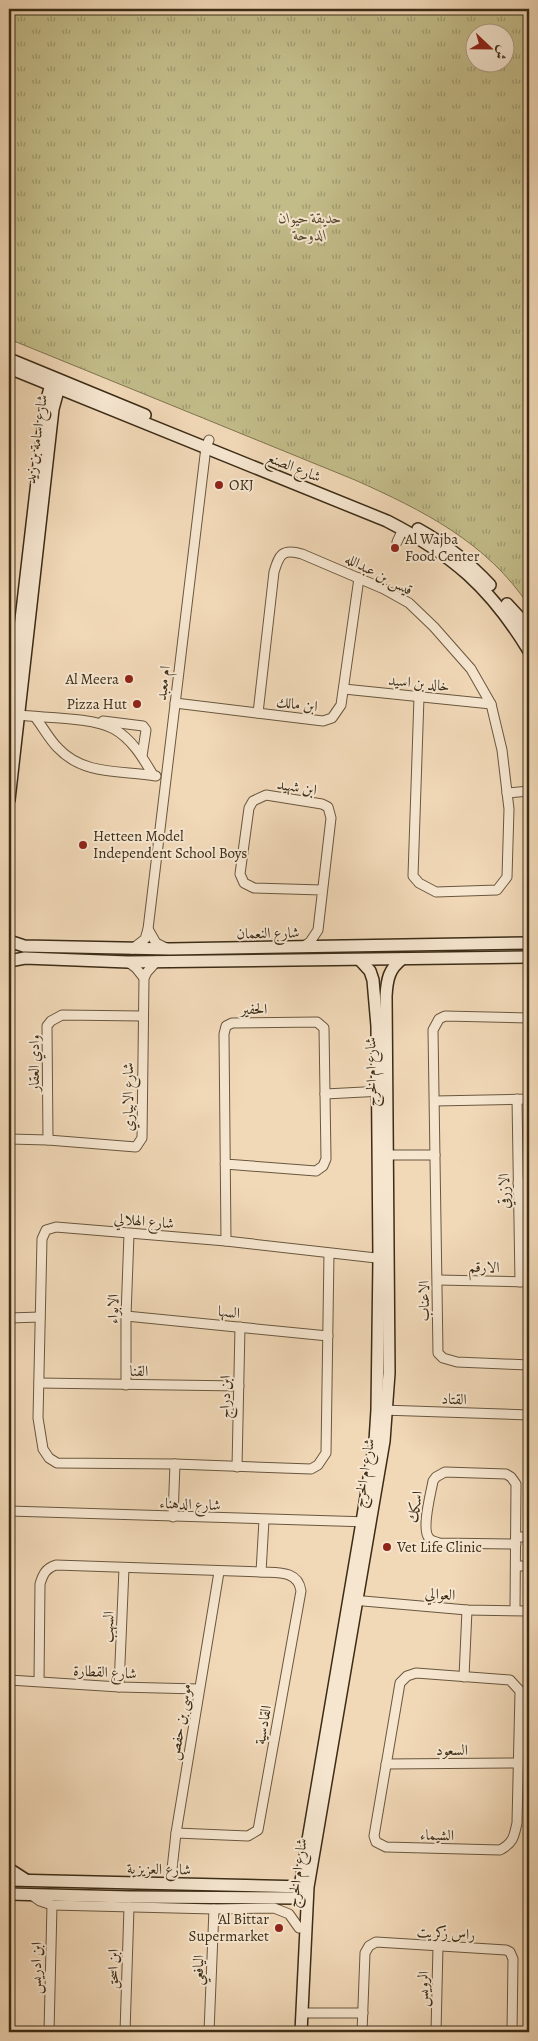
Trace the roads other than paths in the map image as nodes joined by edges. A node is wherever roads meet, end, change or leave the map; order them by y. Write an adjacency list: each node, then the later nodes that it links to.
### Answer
1 (9, 359): 3 (street, شارع الصنع)
2 (9, 368): 3 (street, شارع الصنع)
3 (56, 382): 4 (street, شارع الصنع); 10 (street, شارع اسامة بن زيد)
4 (208, 444): 5 (street, شارع الصنع); 8 (street, شارع الصنع); 13 (street, ام معبد)
5 (402, 529): 6 (street); 9 (street, شارع الصنع)
6 (397, 542)
7 (359, 578): 11 (street, ابن مالك); 14 (street, قيس بن عبدالله); 15 (street, قيس بن عبدالله)
8 (529, 635)
9 (529, 651)
10 (17, 654): 16 (street, شارع اسامة بن زيد); 18 (street, شارع اسامة بن زيد)
11 (344, 689): 12 (street, خالد بن اسيد); 15 (street, ابن مالك)
12 (419, 696): 14 (street, خالد بن اسيد); 24 (street, قيس بن عبدالله)
13 (174, 703): 15 (street, ابن مالك); 22 (street, ام معبد)
14 (492, 704): 24 (street, قيس بن عبدالله)
15 (258, 713)
16 (19, 715): 17 (street); 25 (street, شارع اسامة بن زيد)
17 (35, 717): 19 (street); 21 (street)
18 (9, 723)
19 (95, 723): 20 (street); 20 (street)
20 (142, 756): 21 (street)
21 (153, 775): 22 (street)
22 (166, 778): 27 (street, ام معبد)
23 (529, 791): 24 (street)
24 (507, 793)
25 (9, 800)
26 (322, 890): 26 (street, ابن شهيد); 28 (street, ابن شهيد)
27 (148, 930): 33 (street); 34 (street)
28 (318, 930): 31 (street); 32 (street)
29 (9, 942): 33 (street, شارع النعمان)
30 (529, 943): 31 (street, شارع النعمان)
31 (337, 946): 32 (street, شارع النعمان)
32 (304, 947): 34 (street, شارع النعمان)
33 (131, 949): 34 (street, شارع النعمان)
34 (170, 949)
35 (529, 957): 36 (street, شارع النعمان)
36 (402, 959): 37 (street, شارع النعمان); 44 (street, شارع ام الخرج)
37 (360, 960): 39 (street, شارع النعمان); 44 (street, شارع ام الخرج)
38 (9, 961): 40 (street, شارع النعمان)
39 (157, 961): 40 (street, شارع النعمان); 41 (street)
40 (128, 962): 41 (street)
41 (144, 978): 42 (street, شارع الابياري)
42 (142, 1016): 50 (street, وادي العقار); 50 (street, شارع الابياري)
43 (529, 1018): 48 (street, الاعناب)
44 (382, 1091): 45 (street); 51 (street, شارع ام الخرج)
45 (325, 1094): 53 (street, الحفير); 53 (street, الحفير)
46 (517, 1099): 47 (street); 48 (street); 55 (street, الازرقي)
47 (529, 1099)
48 (435, 1101): 52 (street, الاعناب)
49 (9, 1139): 50 (street, شارع الابياري)
50 (48, 1140)
51 (382, 1155): 52 (street); 59 (street, شارع ام الخرج)
52 (435, 1155): 60 (street, الاعناب)
53 (226, 1164): 57 (street, الحفير)
54 (529, 1182): 55 (street)
55 (518, 1183): 61 (street, الازرقي)
56 (129, 1234): 57 (street, شارع الهلالي); 63 (street, الابواء); 65 (street, شارع الهلالي)
57 (226, 1241): 58 (street, شارع الهلالي)
58 (329, 1253): 59 (street, شارع الهلالي); 67 (street, شارع الهلالي)
59 (383, 1259): 72 (street, شارع ام الخرج)
60 (438, 1280): 61 (street, الارقم); 68 (street, الاعناب)
61 (520, 1282): 62 (street, الارقم)
62 (529, 1282)
63 (126, 1316): 66 (street, السها); 70 (street, الابواء)
64 (9, 1318): 65 (street)
65 (40, 1318): 69 (street, شارع الهلالي)
66 (240, 1327): 67 (street, السها); 71 (street, ابن دراج)
67 (328, 1336): 75 (street, شارع الهلالي)
68 (529, 1365)
69 (39, 1383): 70 (street, القنا); 74 (street, شارع الهلالي)
70 (126, 1385): 71 (street, القنا)
71 (239, 1386): 75 (street, ابن دراج)
72 (382, 1410): 73 (street, القتاد); 79 (street, شارع ام الخرج)
73 (529, 1416)
74 (175, 1464): 75 (street, شارع الهلالي); 77 (street)
75 (237, 1467)
76 (9, 1511): 77 (street, شارع الدهناء)
77 (173, 1517): 78 (street, شارع الدهناء)
78 (264, 1520): 79 (street, شارع الدهناء); 86 (street)
79 (367, 1522): 87 (street, شارع ام الخرج)
80 (529, 1537): 81 (street)
81 (516, 1540): 81 (street, اسكك); 82 (street, اسكك)
82 (516, 1566): 83 (street); 89 (street, اسكك)
83 (529, 1566)
84 (124, 1568): 85 (street, القادسية); 93 (street, القادسية); 94 (street, السهب)
85 (219, 1572): 86 (street, القادسية); 95 (street, موسى بن حفص)
86 (261, 1572): 98 (street, القادسية)
87 (353, 1600): 88 (street, العوالي); 103 (street, شارع ام الخرج)
88 (467, 1610): 89 (street, العوالي); 91 (street)
89 (515, 1610): 90 (street, العوالي)
90 (529, 1611)
91 (464, 1677): 96 (street, الشيماء); 97 (street, الشيماء)
92 (9, 1680): 93 (street, شارع القطارة)
93 (39, 1681): 94 (street, شارع القطارة)
94 (119, 1687): 95 (street, شارع القطارة)
95 (199, 1689): 98 (street, موسى بن حفص)
96 (518, 1763): 97 (street, السعود); 97 (street, الشيماء)
97 (386, 1764)
98 (176, 1833): 100 (street, موسى بن حفص)
99 (9, 1869): 102 (street)
100 (171, 1878)
101 (9, 1880): 102 (street, شارع العزيزية)
102 (28, 1881): 103 (street, شارع العزيزية)
103 (304, 1892): 106 (street, شارع العزيزية); 111 (street, شارع ام الخرج); 113 (street, شارع ام الخرج)
104 (9, 1894): 105 (street, شارع العزيزية)
105 (29, 1894): 106 (street, شارع العزيزية); 107 (street)
106 (238, 1898): 110 (street)
107 (52, 1905): 108 (street); 116 (street, ابن ادريس)
108 (129, 1907): 109 (street); 117 (street, ابن اسحق)
109 (214, 1909): 110 (street); 118 (street, اليافعي)
110 (228, 1909): 111 (street)
111 (299, 1928): 113 (street, شارع ام الخرج)
112 (438, 1946): 115 (street, راس زكريت); 121 (street, الرويس); 122 (street, راس زكريت)
113 (303, 1993): 114 (street, شارع ام الخرج)
114 (302, 2013): 115 (street); 119 (street, شارع ام الخرج)
115 (363, 2013): 120 (street, راس زكريت)
116 (49, 2032)
117 (126, 2032)
118 (209, 2032)
119 (301, 2032)
120 (362, 2032)
121 (436, 2032)
122 (512, 2032)

